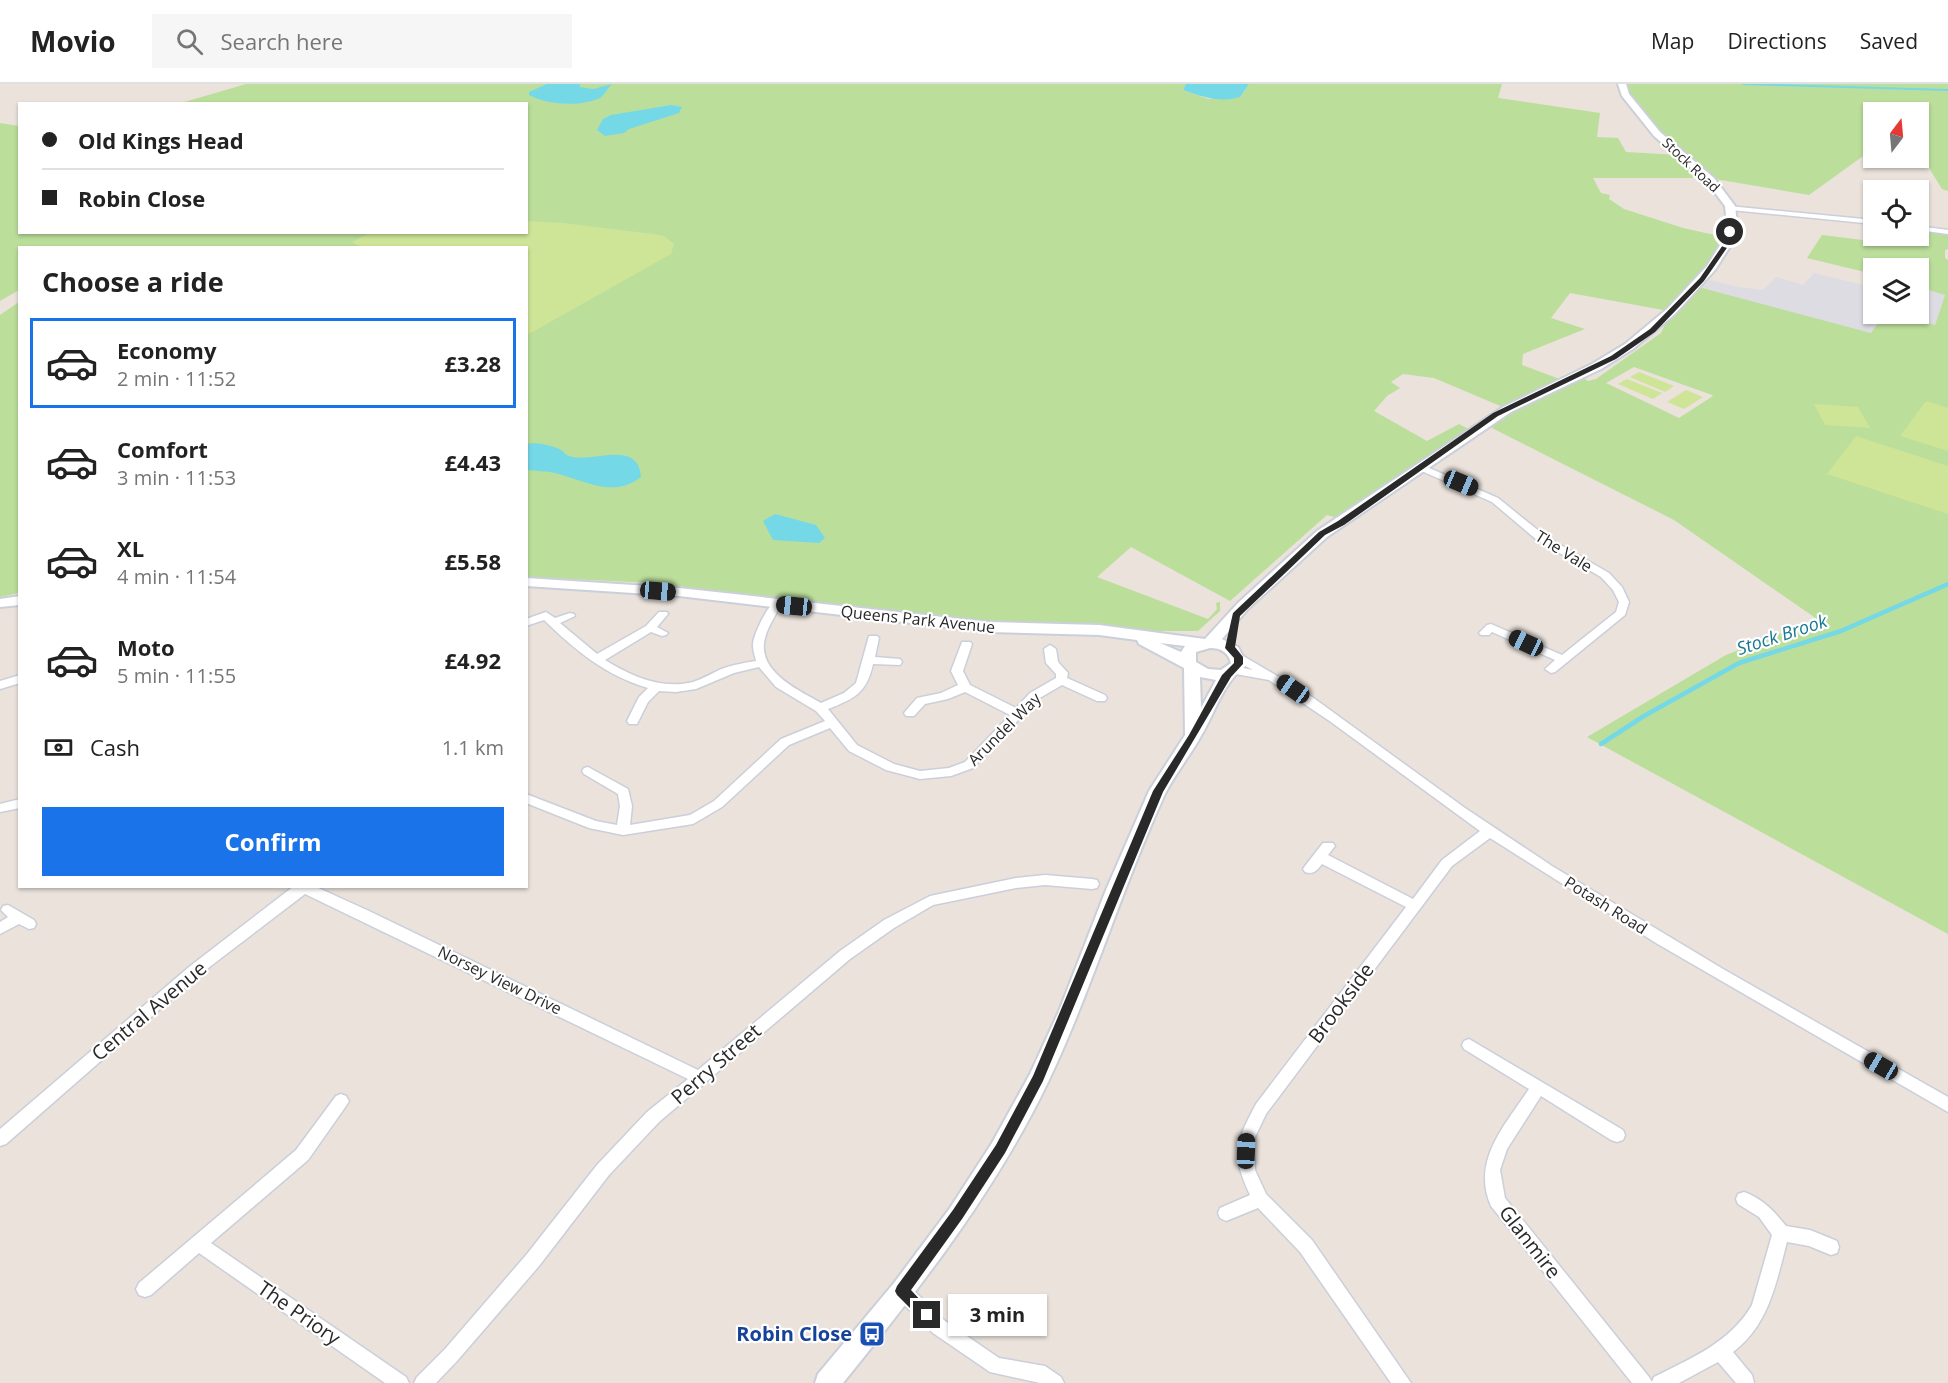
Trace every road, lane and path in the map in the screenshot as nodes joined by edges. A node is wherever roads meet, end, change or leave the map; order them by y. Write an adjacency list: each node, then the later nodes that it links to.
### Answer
1 (1622, 84): 2 (main road, Stock Road)
2 (1731, 208): 3 (street); 6 (main road, Stock Road)
3 (1863, 221)
4 (1929, 229): 5 (street)
5 (1948, 232)
6 (1420, 466): 12 (main road, Stock Road); 24 (street, The Vale)
7 (528, 582): 10 (main road, Queens Park Avenue)
8 (18, 600): 9 (main road)
9 (0, 603)
10 (776, 604): 19 (main road, Queens Park Avenue); 28 (street)
11 (663, 614): 17 (street)
12 (1236, 615): 21 (main road, Stock Road); 29 (main road)
13 (570, 616): 15 (street)
14 (528, 622): 15 (street)
15 (553, 622): 25 (street)
16 (1491, 627): 24 (street)
17 (650, 628): 18 (street); 25 (street)
18 (662, 633)
19 (1130, 634): 21 (main road, Queens Park Avenue); 30 (main road, Queens Park Avenue)
20 (873, 638): 26 (street)
21 (1206, 643): 29 (main road); 30 (main road, Stock Road)
22 (966, 644): 36 (street)
23 (1050, 649): 33 (street)
24 (1561, 659): 31 (street, The Vale)
25 (596, 660): 35 (street)
26 (868, 660): 27 (street); 38 (street)
27 (896, 662)
28 (762, 663): 35 (street); 38 (street, Arundel Way)
29 (1233, 663): 30 (main road); 43 (main road); 49 (street, Potash Road)
30 (1190, 664): 43 (main road)
31 (1551, 669)
32 (18, 680): 34 (street)
33 (1061, 680): 37 (street); 40 (street, Arundel Way)
34 (0, 685)
35 (656, 687): 41 (street)
36 (965, 687): 39 (street); 40 (street)
37 (1101, 698)
38 (820, 708): 42 (street, Arundel Way)
39 (910, 712)
40 (1018, 714): 42 (street, Arundel Way)
41 (633, 721)
42 (832, 723): 48 (street)
43 (1193, 736): 71 (main road)
44 (588, 771): 48 (street)
45 (528, 799): 48 (street)
46 (18, 803): 47 (street)
47 (0, 808)
48 (623, 830)
49 (1490, 831): 54 (street, Brookside); 61 (street, Potash Road)
50 (1310, 869): 54 (street)
51 (1092, 884): 58 (street, Perry Street)
52 (300, 888): 63 (street, Central Avenue)
53 (303, 888): 58 (street, Norsey View Drive)
54 (1415, 906): 64 (street, Brookside)
55 (18, 917): 56 (street)
56 (0, 929)
57 (1469, 1045): 59 (street)
58 (699, 1077): 75 (street, Perry Street)
59 (1539, 1087): 62 (street); 79 (street, Glanmire)
60 (341, 1101): 68 (street)
61 (1948, 1105)
62 (1617, 1135)
63 (0, 1139)
64 (1260, 1199): 66 (street); 78 (street, Brookside)
65 (1744, 1199): 67 (street)
66 (1226, 1213)
67 (1781, 1233): 69 (street); 72 (street)
68 (198, 1243): 70 (street); 74 (street, The Priory)
69 (1831, 1247)
70 (145, 1289)
71 (902, 1291): 76 (main road); 77 (street)
72 (1719, 1349): 73 (street); 80 (street)
73 (1746, 1380)
74 (399, 1383)
75 (423, 1383)
76 (827, 1383)
77 (1055, 1383)
78 (1402, 1383)
79 (1642, 1383)
80 (1660, 1383)

